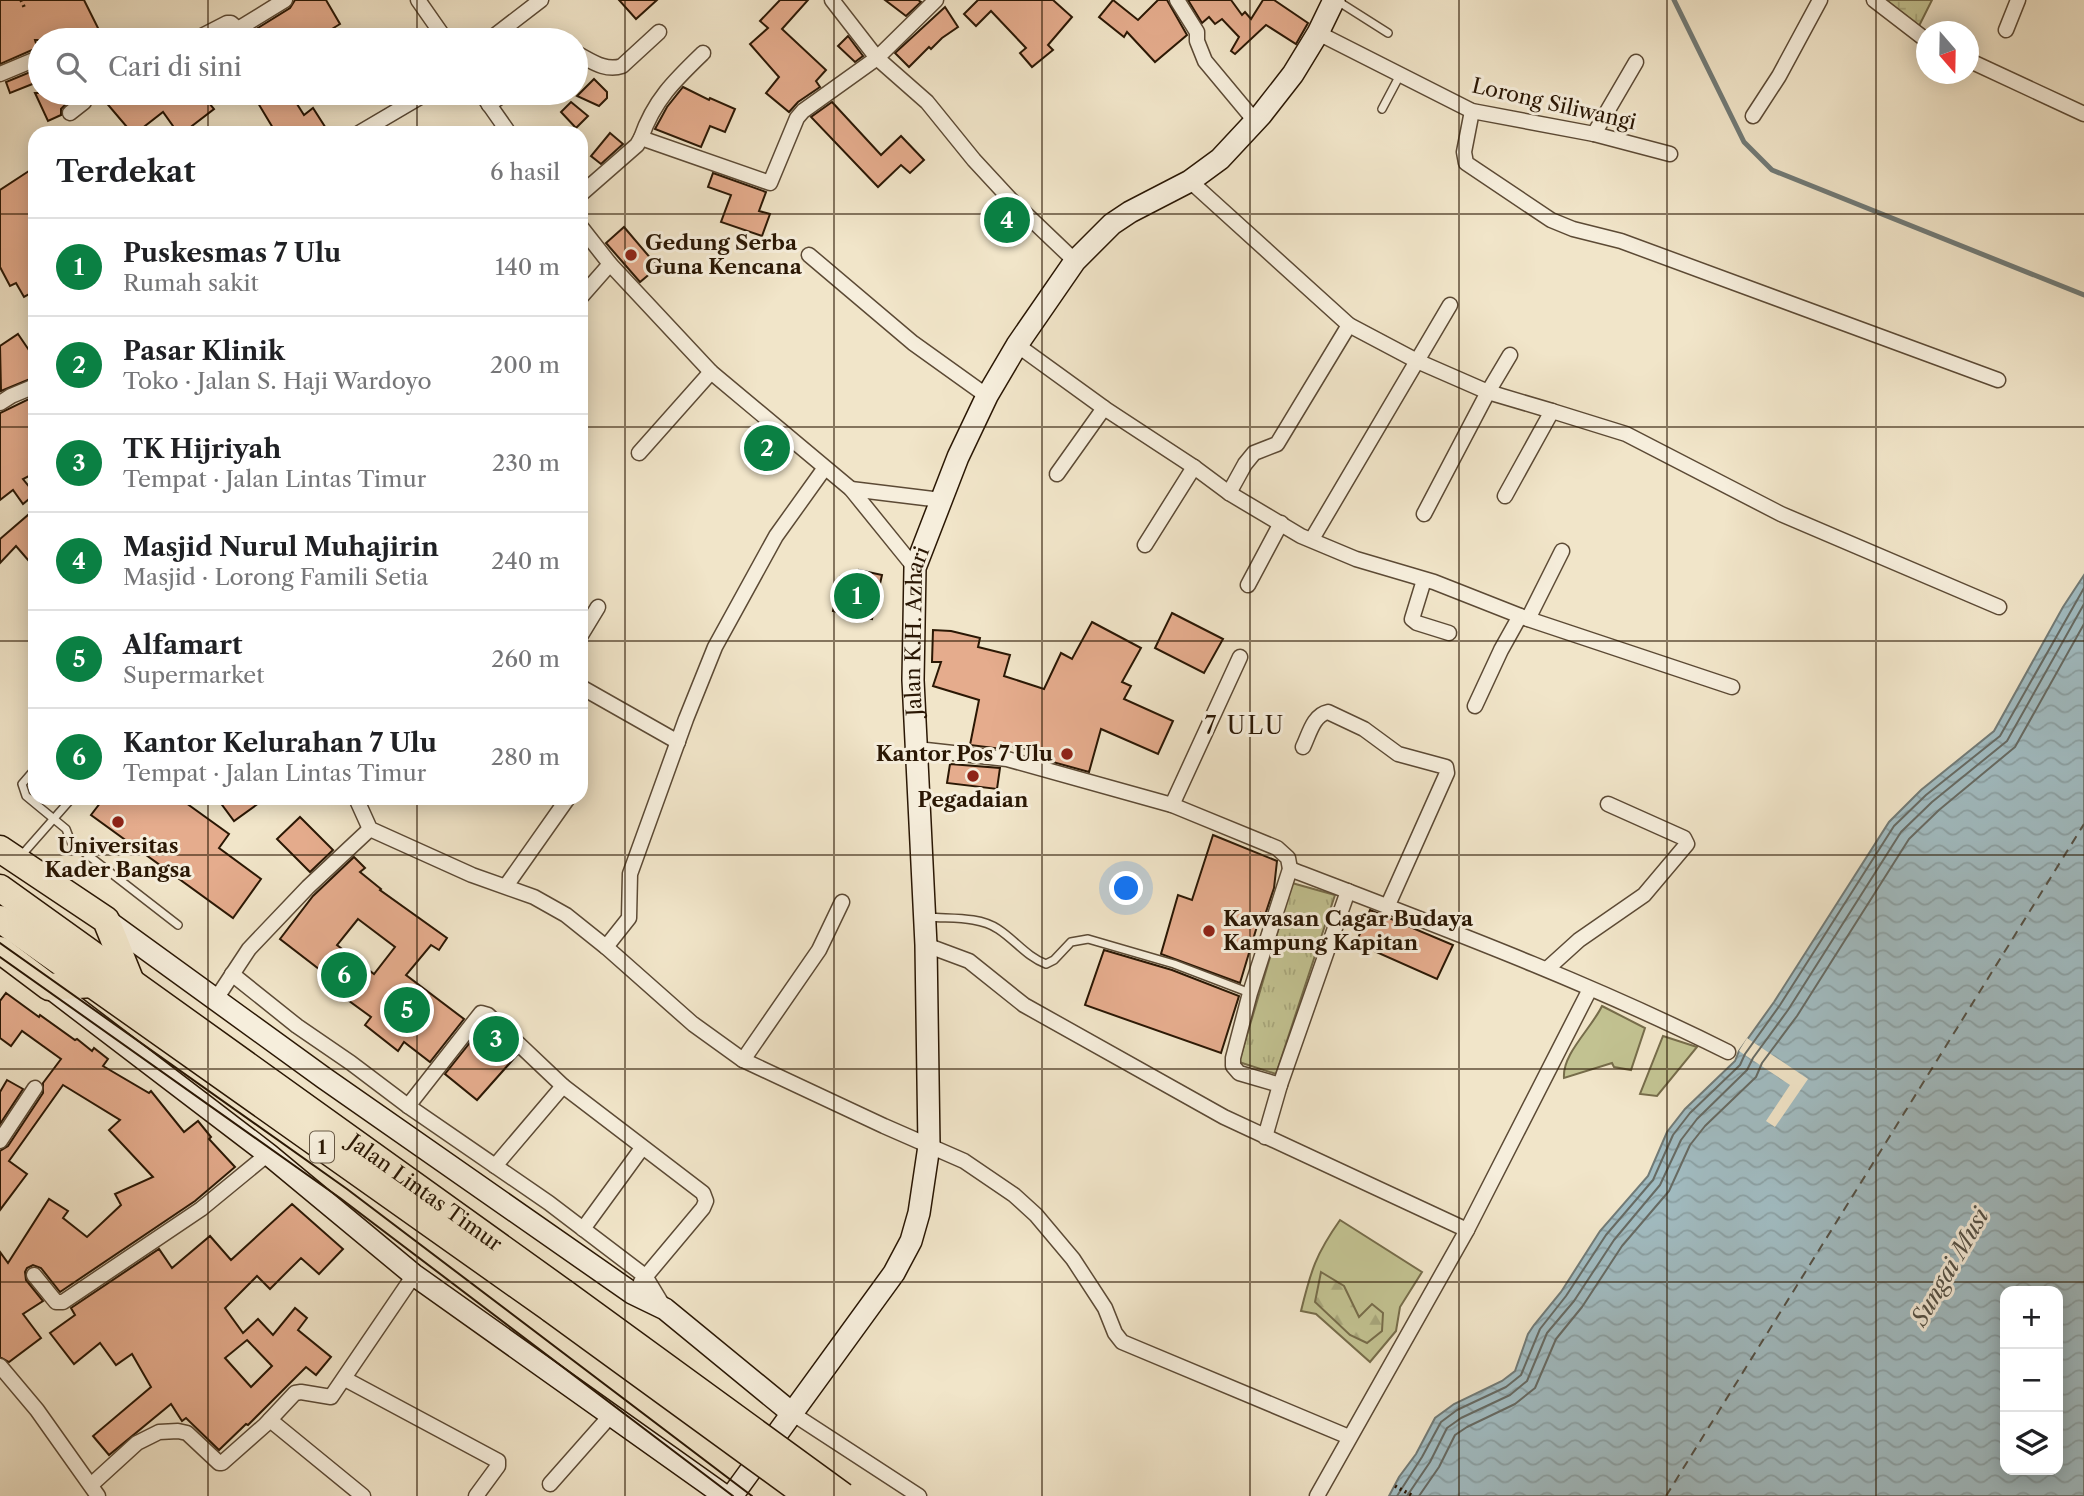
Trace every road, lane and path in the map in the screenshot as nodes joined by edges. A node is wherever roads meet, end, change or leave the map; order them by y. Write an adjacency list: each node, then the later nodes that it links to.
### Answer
1 (21, 0): 12 (path)
2 (285, 0): 15 (street)
3 (418, 0): 16 (street)
4 (541, 0): 17 (street)
5 (832, 0): 24 (street)
6 (936, 0): 24 (street)
7 (1177, 0): 39 (street)
8 (1334, 0): 21 (street, Jalan K.H. Azhari); 22 (lane)
9 (1820, 0): 38 (street)
10 (1874, 0): 20 (street)
11 (2018, 0): 18 (street)
12 (25, 9)
13 (217, 28): 14 (street)
14 (237, 28)
15 (240, 28)
16 (438, 28)
17 (505, 28)
18 (2006, 30)
19 (659, 32): 25 (street)
20 (1916, 32)
21 (1318, 33): 30 (street, Lorong Siliwangi); 39 (street, Jalan K.H. Azhari)
22 (1388, 33)
23 (703, 53): 43 (street)
24 (877, 58): 43 (street); 49 (street)
25 (588, 59)
26 (28, 62): 29 (street)
27 (1636, 62): 42 (street)
28 (1979, 65): 37 (street)
29 (0, 74)
30 (1400, 75): 34 (lane); 35 (street, Lorong Siliwangi)
31 (80, 105): 36 (street)
32 (407, 105): 40 (street)
33 (489, 105): 41 (street)
34 (1382, 109)
35 (1472, 111): 42 (street, Lorong Siliwangi); 58 (street)
36 (70, 113)
37 (2084, 114)
38 (1753, 116)
39 (1255, 121): 45 (street, Jalan K.H. Azhari)
40 (371, 126)
41 (501, 126)
42 (1594, 134): 44 (street, Lorong Siliwangi)
43 (641, 138): 46 (street)
44 (1670, 154)
45 (1205, 170): 49 (street, Jalan K.H. Azhari); 53 (street)
46 (588, 188)
47 (588, 236): 50 (street)
48 (809, 255): 61 (street)
49 (1075, 261): 54 (street, Jalan K.H. Azhari)
50 (610, 264): 51 (street); 57 (street)
51 (588, 289)
52 (1450, 304): 56 (street)
53 (1349, 325): 56 (street); 70 (street)
54 (1017, 345): 61 (street, Jalan K.H. Azhari); 63 (street)
55 (1510, 355): 60 (street)
56 (1417, 361): 60 (street); 75 (street)
57 (711, 372): 65 (street); 67 (street)
58 (1998, 380)
59 (28, 389): 62 (street)
60 (1488, 391): 64 (street); 73 (street)
61 (987, 396): 72 (street, Jalan K.H. Azhari)
62 (0, 403)
63 (1104, 408): 66 (street); 68 (street)
64 (1552, 411): 71 (street); 82 (street)
65 (639, 453)
66 (1194, 467): 70 (street); 76 (street)
67 (824, 469): 69 (street); 90 (street)
68 (1057, 474)
69 (851, 489): 72 (street); 78 (street)
70 (1229, 493): 74 (street)
71 (1505, 496)
72 (941, 500): 78 (street, Jalan K.H. Azhari)
73 (1424, 514)
74 (1281, 523): 75 (street); 80 (street)
75 (1312, 539): 79 (street)
76 (1145, 545)
77 (1562, 551): 83 (street)
78 (915, 568): 92 (street, Jalan K.H. Azhari)
79 (1424, 580): 83 (street); 85 (street)
80 (1248, 585)
81 (598, 607): 84 (street)
82 (1999, 607)
83 (1524, 617): 87 (street); 89 (street)
84 (588, 623)
85 (1449, 633)
86 (1240, 657): 100 (street)
87 (1732, 687)
88 (588, 691): 90 (street)
89 (1475, 706)
90 (678, 742): 115 (street)
91 (1303, 747): 109 (street)
92 (917, 749): 100 (street); 110 (street, Jalan K.H. Azhari)
93 (28, 777): 94 (lane)
94 (28, 798)
95 (1608, 804): 117 (street)
96 (38, 805): 101 (lane)
97 (66, 805): 101 (lane)
98 (358, 805): 102 (street)
99 (563, 805): 105 (street)
100 (1172, 805): 104 (street)
101 (55, 818): 103 (lane); 113 (lane)
102 (366, 833): 105 (street); 118 (street)
103 (9, 855): 112 (highway)
104 (1290, 869): 107 (street); 123 (street)
105 (506, 886): 115 (street)
106 (0, 888): 119 (highway, Jalan Lintas Timur)
107 (1348, 891): 109 (street); 127 (street)
108 (842, 902): 126 (street)
109 (1385, 904): 117 (street)
110 (924, 916): 114 (street, Jalan K.H. Azhari); 123 (lane)
111 (0, 919): 120 (highway, Jalan Lintas Timur)
112 (106, 920): 119 (highway); 124 (street)
113 (178, 925)
114 (926, 945): 131 (street); 133 (street, Jalan K.H. Azhari)
115 (606, 947): 126 (street)
116 (0, 950): 121 (highway)
117 (1548, 969): 125 (street)
118 (232, 974): 124 (street); 130 (street)
119 (131, 982): 143 (highway, Jalan Lintas Timur / 1)
120 (92, 984): 121 (highway); 143 (highway, Jalan Lintas Timur / 1)
121 (48, 987): 135 (street)
122 (1589, 991): 138 (street)
123 (1250, 993): 127 (street)
124 (216, 999): 142 (street)
125 (1728, 1052)
126 (743, 1060): 133 (street)
127 (1280, 1085): 131 (street)
128 (563, 1086): 130 (street); 134 (street); 136 (street)
129 (35, 1088): 132 (street)
130 (408, 1106): 136 (street)
131 (1265, 1137): 138 (street)
132 (0, 1141)
133 (929, 1146): 147 (street, Jalan K.H. Azhari); 150 (street)
134 (642, 1148): 137 (street); 141 (street)
135 (268, 1154): 139 (street); 140 (street)
136 (495, 1166): 137 (street)
137 (583, 1228): 141 (street)
138 (1467, 1230): 150 (street)
139 (34, 1275)
140 (414, 1275): 146 (street); 148 (street)
141 (645, 1276): 142 (street); 144 (street)
142 (632, 1293): 144 (street)
143 (557, 1301): 158 (highway, Jalan Lintas Timur / 1, bridge); 159 (highway, Jalan Lintas Timur / 1, bridge)
144 (665, 1309): 147 (street)
145 (0, 1366): 153 (street)
146 (345, 1379): 149 (street); 155 (street)
147 (793, 1414): 157 (street, Jalan K.H. Azhari); 160 (street)
148 (611, 1415): 151 (street); 156 (street)
149 (270, 1420): 153 (street); 154 (street)
150 (1349, 1437): 161 (street)
151 (550, 1484)
152 (1395, 1486): 162 (path)
153 (94, 1490)
154 (363, 1496)
155 (476, 1496)
156 (725, 1496)
157 (732, 1496)
158 (808, 1496)
159 (843, 1496)
160 (919, 1496)
161 (1317, 1496)
162 (1413, 1496)

